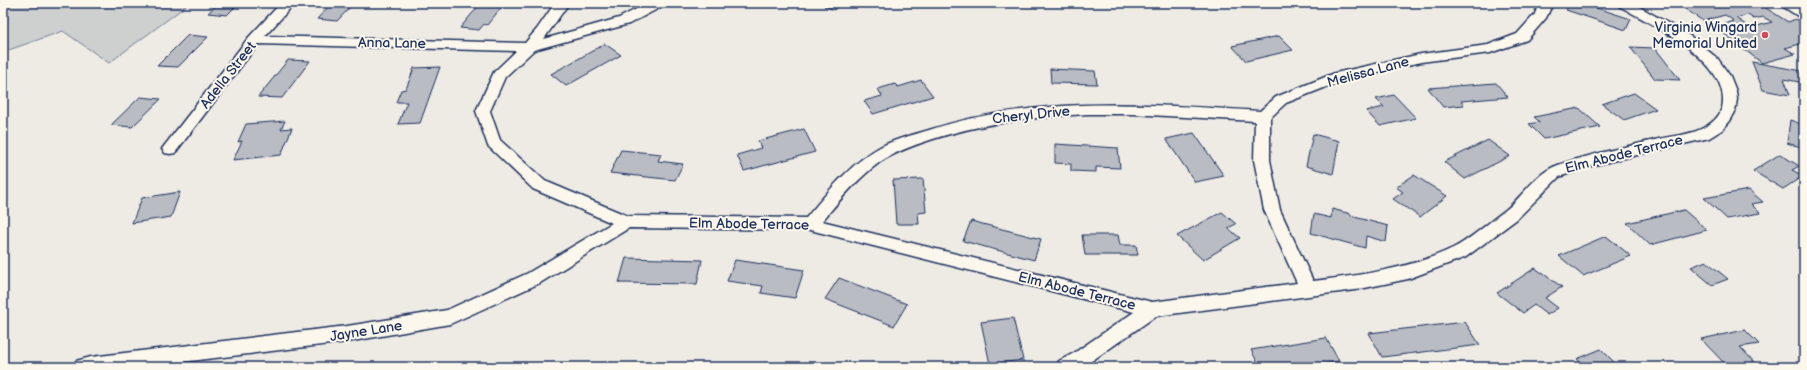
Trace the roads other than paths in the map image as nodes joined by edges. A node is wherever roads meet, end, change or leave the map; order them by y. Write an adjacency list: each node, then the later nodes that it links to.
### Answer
1 (288, 3): 8 (street, Adella Street)
2 (562, 3): 9 (street)
3 (658, 3): 9 (street, Elm Abode Terrace)
4 (1546, 3): 10 (street, Melissa Lane)
5 (1624, 3): 14 (street, Elm Abode Terrace)
6 (1785, 3): 7 (lane)
7 (1804, 15)
8 (254, 40): 9 (street, Anna Lane); 11 (street, Adella Street)
9 (528, 47): 12 (street, Elm Abode Terrace)
10 (1263, 116): 13 (street, Cheryl Drive); 14 (street)
11 (170, 149)
12 (626, 222): 13 (street, Elm Abode Terrace); 16 (street, Jayne Lane)
13 (810, 224): 15 (street, Elm Abode Terrace)
14 (1308, 289): 15 (street, Elm Abode Terrace)
15 (1152, 309): 17 (street)
16 (83, 367)
17 (1066, 367)

